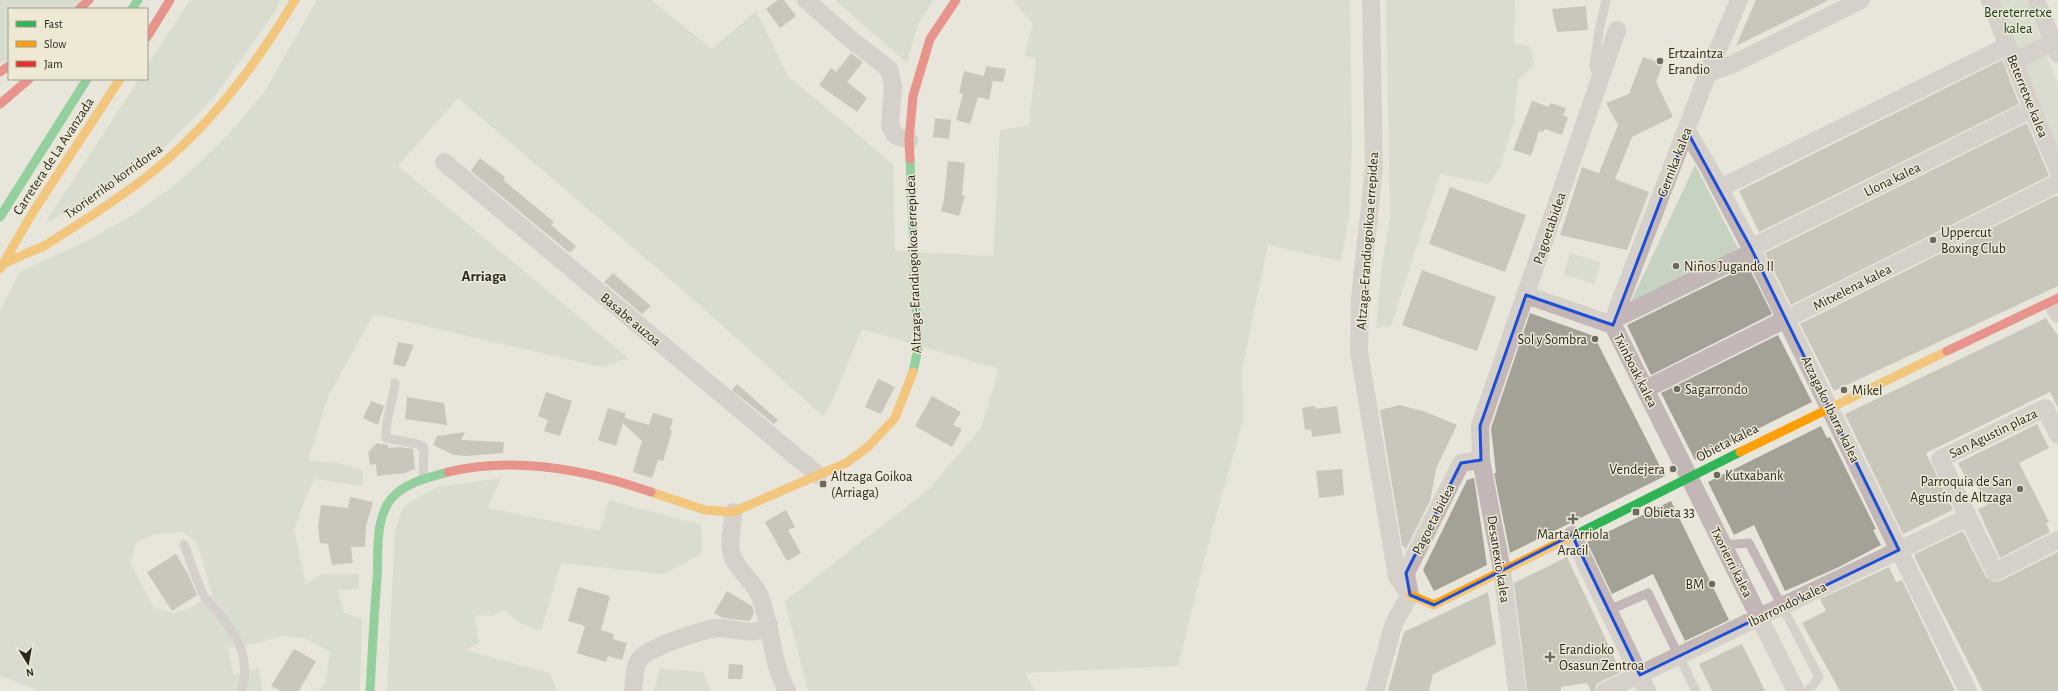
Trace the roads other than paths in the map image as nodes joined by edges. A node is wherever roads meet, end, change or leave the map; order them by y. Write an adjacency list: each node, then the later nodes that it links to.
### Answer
1 (89, 0): 12 (main road)
2 (170, 0): 14 (main road)
3 (295, 0): 32 (main road, Txorierriko korridorea, bridge)
4 (806, 0): 25 (street)
5 (956, 0): 25 (main road, Altzaga-Erandiogoikoa errepidea)
6 (1371, 0): 55 (street, Altzaga-Erandiogoikoa errepidea)
7 (1606, 0): 21 (lane)
8 (1739, 0): 17 (street, Gernika kalea)
9 (1861, 0): 17 (street)
10 (1990, 0): 16 (street, Beterretxe kalea)
11 (2036, 0): 15 (street)
12 (80, 8)
13 (1617, 30): 21 (street, Pagoetabidea)
14 (148, 35)
15 (2053, 50): 16 (street)
16 (2010, 54): 23 (street, Beterretxe kalea); 29 (street)
17 (1708, 73): 24 (street, Gernika kalea)
18 (28, 80): 22 (main road)
19 (86, 80): 30 (main road, Carretera de La Avanzada)
20 (119, 80): 33 (main road, Carretera de La Avanzada)
21 (1599, 82): 34 (street, Pagoetabidea)
22 (0, 104)
23 (2032, 109): 27 (street, Beterretxe kalea); 31 (street, Llona kalea)
24 (1687, 130): 29 (street, Atzagako Ibarra kalea); 36 (street, Gernika kalea)
25 (909, 140): 44 (main road, Altzaga-Erandiogoikoa errepidea)
26 (444, 162): 44 (street, Basabe auzoa)
27 (2058, 170)
28 (2058, 183): 37 (street, Mitxelena kalea)
29 (1720, 188): 31 (street, Atzagako Ibarra kalea)
30 (0, 217)
31 (1748, 252): 36 (street, Llona kalea); 37 (street, Atzagako Ibarra kalea)
32 (0, 265)
33 (0, 270)
34 (1526, 295): 36 (street, Txinboak kalea); 41 (street, Pagoetabidea)
35 (2057, 307): 40 (main road, Obieta kalea)
36 (1617, 320): 39 (street, Txinboak kalea)
37 (1786, 320): 39 (street, Mitxelena kalea); 40 (street, Atzagako Ibarra kalea)
38 (395, 383): 46 (lane)
39 (1646, 389): 45 (street, Txinboak kalea)
40 (1830, 406): 45 (main road, Obieta kalea); 53 (street, Atzagako Ibarra kalea)
41 (1480, 426): 43 (street, Desanexio kalea)
42 (2058, 435): 48 (street, San Agustin plaza)
43 (1482, 460): 54 (street, Desanexio kalea); 55 (street, Pagoeta bidea)
44 (818, 475): 47 (main road, Altzaga-Erandiogoikoa errepidea)
45 (1688, 477): 49 (main road, Obieta kalea); 52 (street, Txorierri kalea)
46 (424, 479): 47 (main road, Altzaga-Erandiogoikoa errepidea); 63 (main road, Altzaga-Erandiogoikoa errepidea)
47 (733, 512): 59 (street)
48 (1968, 517): 50 (street, San Agustin plaza); 53 (street, Ibarrondo kalea)
49 (1572, 535): 54 (main road, Obieta kalea); 57 (street)
50 (2058, 540)
51 (184, 544): 62 (lane)
52 (1723, 545): 56 (lane); 58 (street, Txorierri kalea)
53 (1899, 550): 56 (street, Ibarrondo kalea); 73 (street, Atzagako Ibarra kalea)
54 (1502, 570): 55 (main road, Obieta kalea); 67 (street, Desanexio kalea)
55 (1410, 595): 66 (street)
56 (1782, 606): 58 (street, Ibarrondo kalea); 72 (lane)
57 (1609, 610): 60 (lane); 61 (street)
58 (1760, 617): 60 (street, Ibarrondo kalea); 71 (street, Txorierri kalea)
59 (769, 625): 64 (street); 65 (street)
60 (1678, 656): 61 (street, Ibarrondo kalea); 70 (lane)
61 (1640, 675): 68 (street, Ibarrondo kalea); 69 (street)
62 (242, 691)
63 (370, 691)
64 (633, 691)
65 (787, 691)
66 (1375, 691)
67 (1517, 691)
68 (1605, 691)
69 (1647, 691)
70 (1696, 691)
71 (1796, 691)
72 (1808, 691)
73 (1968, 691)

